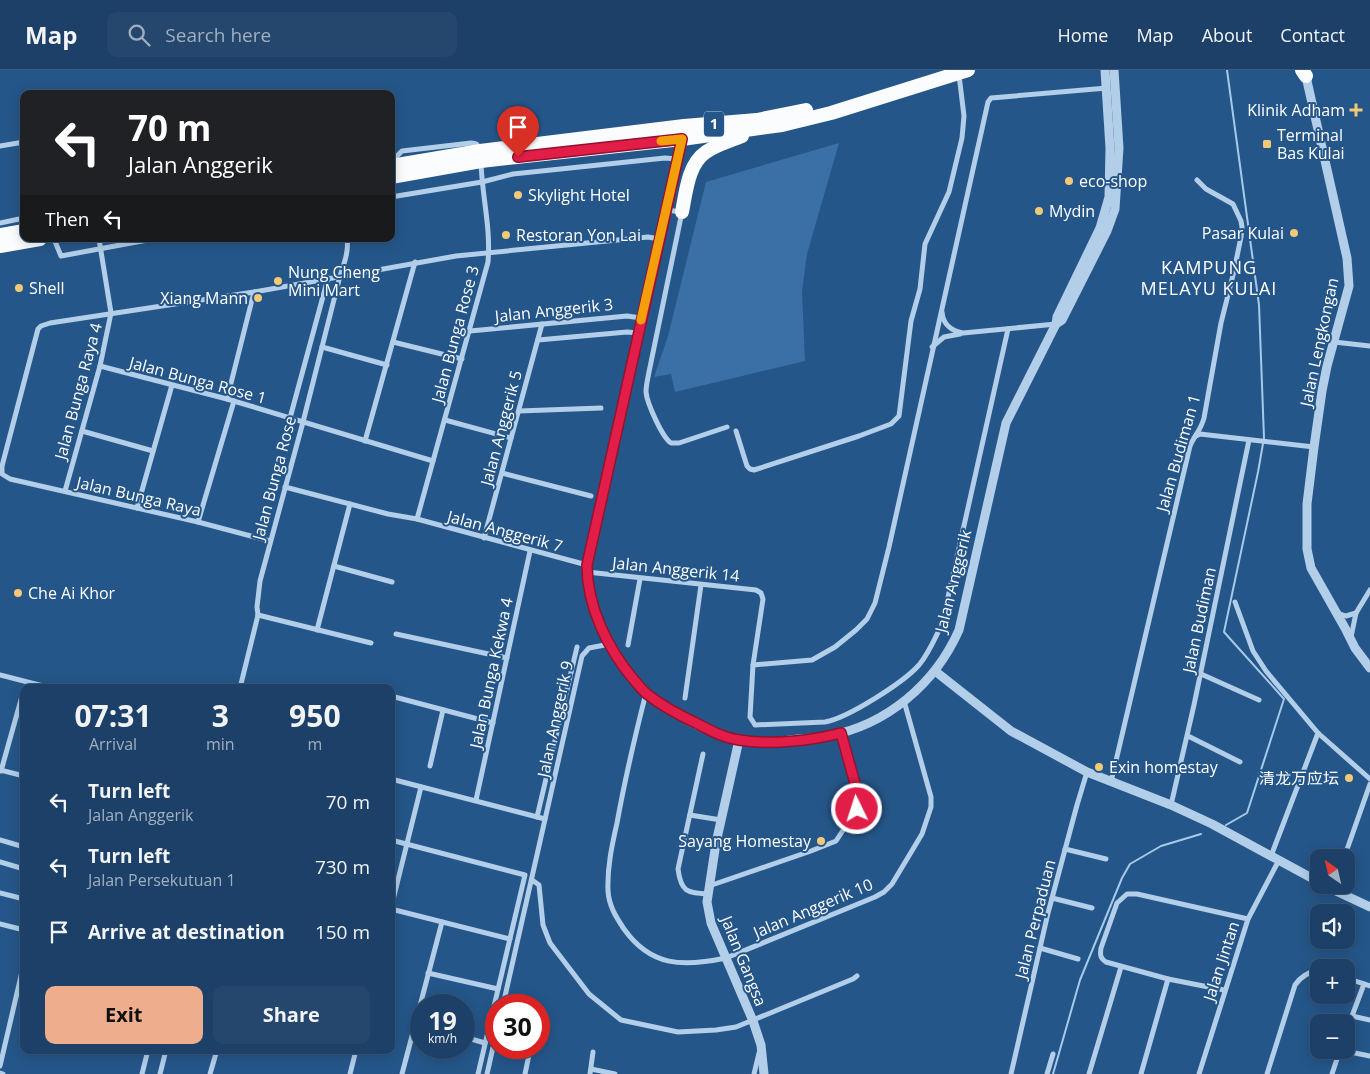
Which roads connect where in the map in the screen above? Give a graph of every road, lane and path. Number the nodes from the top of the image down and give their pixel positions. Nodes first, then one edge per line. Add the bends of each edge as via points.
1 (943, 70) edge
2 (1105, 70) edge
3 (1114, 70) edge
4 (963, 71) edge
5 (1305, 72) edge
6 (1107, 88) junction
7 (758, 128) junction
8 (682, 139) junction
9 (20, 143) edge
10 (0, 146) edge
11 (480, 156) junction
12 (677, 159) junction
13 (395, 166) edge
14 (1197, 180) dead end
15 (482, 182) junction
16 (395, 196) edge
17 (666, 210) junction
18 (682, 212) junction
19 (20, 219) edge
20 (0, 223) edge
21 (1104, 229) junction
22 (20, 232) edge
23 (0, 235) edge
24 (659, 239) junction
25 (23, 242) edge
26 (55, 242) edge
27 (99, 242) edge
28 (136, 242) edge
29 (347, 242) edge
30 (0, 246) edge
31 (100, 248) junction
32 (489, 251) junction
33 (415, 262) junction
34 (340, 276) junction
35 (328, 278) junction
36 (254, 292) junction
37 (942, 304) junction
38 (111, 313) junction
39 (641, 318) junction
40 (542, 324) junction
41 (1056, 324) junction
42 (1008, 329) junction
43 (470, 331) junction
44 (638, 333) junction
45 (963, 334) junction
46 (538, 340) junction
47 (393, 342) junction
48 (1334, 342) junction
49 (1370, 346) edge
50 (322, 347) junction
51 (932, 347) junction
52 (462, 359) junction
53 (387, 365) junction
54 (100, 366) junction
55 (172, 385) junction
56 (227, 399) junction
57 (234, 401) junction
58 (600, 408) dead end
59 (519, 411) junction
60 (290, 418) junction
61 (445, 420) junction
62 (303, 422) junction
63 (727, 427) dead end
64 (82, 431) junction
65 (736, 431) dead end
66 (1195, 436) junction
67 (512, 438) junction
68 (1249, 440) junction
69 (365, 441) junction
70 (1314, 446) junction
71 (153, 451) junction
72 (433, 461) junction
73 (502, 473) junction
74 (285, 487) junction
75 (65, 491) junction
76 (591, 496) dead end
77 (350, 504) junction
78 (137, 508) junction
79 (417, 520) junction
80 (198, 522) junction
81 (484, 538) junction
82 (270, 541) junction
83 (530, 551) junction
84 (334, 566) junction
85 (587, 569) junction
86 (640, 579) junction
87 (392, 582) dead end
88 (701, 585) junction
89 (1370, 590) edge
90 (1235, 602) dead end
91 (1336, 612) junction
92 (1356, 613) junction
93 (258, 615) junction
94 (317, 630) junction
95 (396, 634) dead end
96 (1351, 639) junction
97 (371, 643) dead end
98 (610, 644) junction
99 (628, 645) dead end
100 (577, 647) dead end
101 (507, 658) junction
102 (753, 665) junction
103 (1370, 668) edge
104 (935, 671) junction
105 (1201, 674) junction
106 (0, 675) edge
107 (26, 681) junction
108 (25, 684) edge
109 (37, 684) edge
110 (241, 684) edge
111 (646, 693) junction
112 (395, 697) edge
113 (685, 698) dead end
114 (1259, 700) dead end
115 (904, 701) junction
116 (20, 702) edge
117 (443, 710) junction
118 (493, 724) junction
119 (841, 733) junction
120 (1318, 733) junction
121 (1188, 736) junction
122 (739, 740) junction
123 (704, 754) dead end
124 (1240, 762) dead end
125 (430, 766) dead end
126 (1, 770) edge
127 (1087, 772) junction
128 (20, 775) edge
129 (1370, 779) edge
130 (395, 780) edge
131 (1111, 782) junction
132 (1370, 784) edge
133 (421, 787) junction
134 (476, 800) junction
135 (1171, 805) junction
136 (690, 815) junction
137 (537, 817) junction
138 (545, 819) junction
139 (721, 820) junction
140 (0, 840) edge
141 (395, 841) edge
142 (407, 844) junction
143 (20, 846) edge
144 (1066, 849) junction
145 (1347, 849) edge
146 (1275, 858) junction
147 (1106, 859) dead end
148 (0, 862) edge
149 (20, 868) edge
150 (1310, 877) edge
151 (532, 880) junction
152 (708, 890) junction
153 (0, 893) edge
154 (395, 893) edge
155 (1345, 894) edge
156 (20, 898) edge
157 (1052, 898) junction
158 (1370, 907) edge
159 (1092, 908) dead end
160 (395, 910) edge
161 (1248, 919) junction
162 (442, 922) junction
163 (0, 924) edge
164 (20, 929) edge
165 (510, 939) junction
166 (1040, 948) junction
167 (726, 958) junction
168 (1078, 958) dead end
169 (1121, 967) junction
170 (428, 973) junction
171 (1310, 973) edge
172 (857, 976) dead end
173 (1168, 979) junction
174 (20, 980) edge
175 (1355, 981) edge
176 (1367, 985) edge
177 (498, 989) junction
178 (1224, 990) junction
179 (423, 994) edge
180 (497, 994) edge
181 (506, 994) edge
182 (1353, 1014) edge
183 (1355, 1017) edge
184 (1370, 1020) edge
185 (753, 1021) junction
186 (475, 1040) edge
187 (410, 1043) edge
188 (485, 1043) joint
189 (762, 1048) junction
190 (593, 1052) dead end
191 (1355, 1053) edge
192 (147, 1054) edge
193 (165, 1054) edge
194 (216, 1054) edge
195 (355, 1054) edge
196 (1053, 1054) dead end
197 (1370, 1056) edge
198 (490, 1059) edge
199 (528, 1059) edge
200 (1337, 1059) edge
201 (0, 1066) edge
202 (590, 1072) edge
203 (142, 1074) edge
204 (160, 1074) edge
205 (210, 1074) edge
206 (350, 1074) edge
207 (402, 1074) edge
208 (478, 1074) edge
209 (487, 1074) edge
210 (525, 1074) edge
211 (616, 1074) edge
212 (754, 1074) edge
213 (764, 1074) edge
214 (1011, 1074) edge
215 (1047, 1074) edge
216 (1089, 1074) edge
217 (1141, 1074) edge
218 (1199, 1074) edge
219 (1267, 1074) edge
220 (1332, 1074) edge

1 - 11 highway, 1 via 829,105 757,120 684,126
2 - 6 street, Jalan Anggerik
3 - 21 street, Jalan Anggerik via 1119,148 1117,190 1115,209
4 - 7 highway, 1 via 831,113
4 - 65 street via 962,138 950,192 925,244 899,416 891,424 859,436 754,470 747,466
5 - 48 street, Jalan Lengkongan via 1349,271 1350,286
6 - 21 street, Jalan Anggerik via 1109,197
6 - 37 street via 990,98
7 - 8 highway, 1
7 - 18 highway via 701,156 691,171
8 - 11 highway, 1
8 - 12 street, Jalan Anggerik
9 - 10 street
11 - 13 highway, 1
11 - 13 street via 478,145 471,143 402,152
11 - 15 street, Jalan Bunga Rose 3
12 - 15 street via 512,174
12 - 17 street, Jalan Anggerik
14 - 66 street, Jalan Budiman 1 via 1233,204 1242,227 1204,418
15 - 16 street
15 - 32 street, Jalan Bunga Rose 3
17 - 18 street
17 - 24 street, Jalan Anggerik
18 - 63 street via 648,372 648,400 671,443
19 - 20 street
21 - 41 street, Jalan Anggerik via 1056,317
22 - 23 highway
24 - 32 street via 648,237
24 - 39 street, Jalan Anggerik
25 - 30 highway
26 - 31 street via 61,256
27 - 31 street, Jalan Bunga Raya 4
28 - 31 street
29 - 34 street, Jalan Bunga Rose
31 - 38 street, Jalan Bunga Raya 4
32 - 33 street
32 - 43 street, Jalan Bunga Rose 3
33 - 34 street
33 - 47 street
34 - 35 street
34 - 50 street, Jalan Bunga Rose
35 - 36 street
35 - 60 street
36 - 38 street
36 - 56 street
37 - 45 street via 946,324
37 - 51 street
38 - 54 street, Jalan Bunga Raya 4
38 - 75 street, Jalan Bunga Raya via 41,326 2,466 2,474 10,479
39 - 40 street, Jalan Anggerik 3 via 627,316
39 - 44 street, Jalan Anggerik
40 - 43 street, Jalan Anggerik 3
40 - 46 street, Jalan Anggerik 5
41 - 42 street
41 - 104 street, Jalan Anggerik via 1006,423 962,619 951,648
42 - 45 street
42 - 102 street via 942,624 924,658 891,688 832,721 766,726 755,725 750,717
43 - 52 street, Jalan Bunga Rose 3
44 - 46 street
44 - 85 street, Jalan Anggerik
45 - 51 street via 944,337
46 - 59 street, Jalan Anggerik 5
47 - 52 street
47 - 53 street
48 - 49 street
48 - 70 street, Jalan Lengkongan via 1322,391
50 - 53 street
50 - 62 street, Jalan Bunga Rose
51 - 102 street via 889,547 872,610 856,630 818,658
52 - 61 street, Jalan Bunga Rose 3
53 - 69 street
54 - 55 street, Jalan Bunga Rose 1
54 - 64 street, Jalan Bunga Raya 4
55 - 56 street, Jalan Bunga Rose 1
55 - 71 street
56 - 57 street, Jalan Bunga Rose 1
57 - 60 street, Jalan Bunga Rose 1
57 - 80 street
58 - 59 street
59 - 67 street, Jalan Anggerik 5
60 - 62 street, Jalan Bunga Rose 1
61 - 67 street
61 - 72 street, Jalan Bunga Rose 3
62 - 69 street, Jalan Bunga Rose 1
62 - 74 street, Jalan Bunga Rose
64 - 71 street
64 - 75 street, Jalan Bunga Raya 4
66 - 68 street
66 - 131 street, Jalan Budiman 1
67 - 73 street, Jalan Anggerik 5
68 - 70 street
68 - 105 street, Jalan Budiman
69 - 72 street, Jalan Bunga Rose 1
70 - 91 street, Jalan Lengkongan via 1307,504 1308,549 1312,568
71 - 78 street
72 - 79 street, Jalan Bunga Rose 3
73 - 76 street
73 - 81 street, Jalan Anggerik 5
74 - 77 street, Jalan Anggerik 7
74 - 82 street, Jalan Bunga Rose
75 - 78 street, Jalan Bunga Raya
77 - 79 street, Jalan Anggerik 7
77 - 84 street
78 - 80 street, Jalan Bunga Raya
79 - 81 street, Jalan Anggerik 7
80 - 82 street, Jalan Bunga Raya
81 - 83 street, Jalan Anggerik 7
82 - 93 street, Jalan Bunga Rose via 260,580
83 - 85 street, Jalan Anggerik 7
83 - 101 street, Jalan Bunga Kekwa 4
84 - 87 street
84 - 94 street
85 - 86 street, Jalan Anggerik 14
85 - 98 street, Jalan Anggerik via 594,607
86 - 88 street, Jalan Anggerik 14
86 - 99 street
88 - 102 street, Jalan Anggerik 14 via 760,593 763,598
88 - 113 street
89 - 92 street
90 - 120 street via 1253,651
91 - 92 street via 1346,616
91 - 96 street, Jalan Lengkongan
92 - 96 street
93 - 94 street
93 - 110 street, Jalan Bunga Rose
94 - 97 street
95 - 101 street
96 - 103 street, Jalan Lengkongan
98 - 111 street, Jalan Anggerik
98 - 138 street, Jalan Anggerik 9 via 589,648 582,656
100 - 137 street
101 - 118 street, Jalan Bunga Kekwa 4
104 - 115 street, Jalan Anggerik
104 - 127 street via 1011,731
105 - 114 street
105 - 121 street, Jalan Budiman
106 - 107 street
107 - 108 street
107 - 109 street
111 - 122 street, Jalan Anggerik via 709,730
111 - 167 street, Jalan Anggerik 10 via 608,868 610,903 633,941 650,954 676,963
112 - 117 street
115 - 119 street, Jalan Anggerik via 872,721
115 - 167 street, Jalan Anggerik 10 via 932,797 925,828 892,884 875,897
116 - 126 street
117 - 118 street
117 - 125 street
118 - 134 street, Jalan Bunga Kekwa 4
119 - 122 street, Jalan Anggerik via 787,741
119 - 152 street via 859,802 840,837 832,843
120 - 129 street
120 - 146 street, Jalan Jintan
121 - 124 street
121 - 135 street, Jalan Budiman
122 - 139 street, Jalan Gangsa
123 - 136 street
126 - 128 street
127 - 131 street
127 - 144 street, Jalan Perpaduan
130 - 133 street
131 - 135 street
132 - 145 street
133 - 134 street
133 - 142 street
134 - 137 street
135 - 146 street
136 - 139 street
136 - 152 street via 678,870 679,881 689,892
137 - 138 street
138 - 151 street, Jalan Anggerik 9
139 - 152 street, Jalan Gangsa
140 - 143 street
141 - 142 street
142 - 154 street
142 - 165 street via 525,875
144 - 147 street
144 - 157 street, Jalan Perpaduan
146 - 150 street
146 - 161 street, Jalan Jintan
148 - 149 street
151 - 181 street, Jalan Anggerik 9
151 - 185 street via 539,885 543,925 550,943 589,994 621,1020 678,1032 716,1030
152 - 167 street, Jalan Gangsa via 711,923
153 - 156 street
155 - 158 street
157 - 159 street
157 - 166 street, Jalan Perpaduan
160 - 162 street
161 - 169 street via 1127,894 1117,903 1100,948 1102,960
161 - 178 street, Jalan Jintan
162 - 165 street
162 - 170 street
163 - 164 street
165 - 177 street
166 - 168 street
166 - 214 street, Jalan Perpaduan
167 - 185 street, Jalan Gangsa
169 - 173 street
169 - 216 street
170 - 177 street
170 - 179 street
171 - 219 street via 1299,978 1295,985
172 - 185 street
173 - 178 street
173 - 217 street
174 - 201 street
175 - 176 street
176 - 182 street
177 - 180 street
178 - 218 street, Jalan Jintan
183 - 184 street
185 - 189 street, Jalan Gangsa
186 - 188 street
187 - 207 street
188 - 208 street
189 - 212 street
189 - 213 street, Jalan Gangsa
190 - 202 street
191 - 197 street
192 - 203 street
193 - 204 street
194 - 205 street
195 - 206 street
196 - 215 street
198 - 209 street
199 - 210 street
200 - 220 street
202 - 211 street

